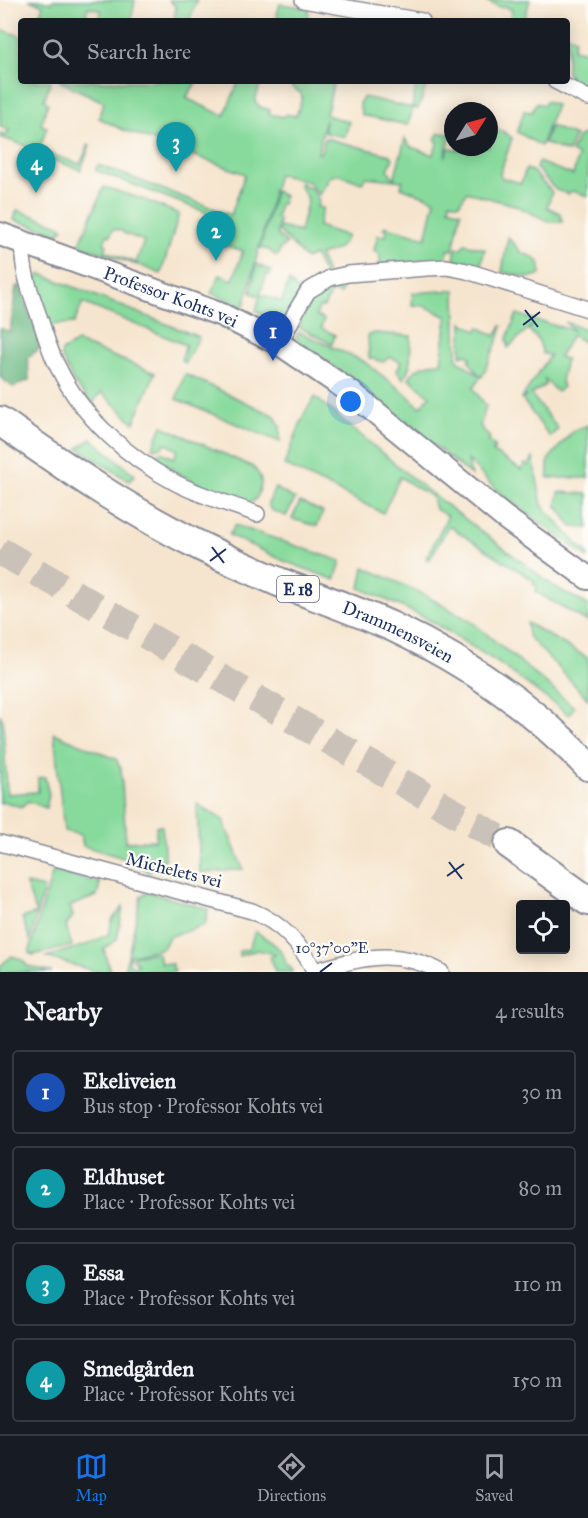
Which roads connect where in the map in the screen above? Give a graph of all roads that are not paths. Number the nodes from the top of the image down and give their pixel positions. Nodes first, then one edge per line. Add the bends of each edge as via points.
1 (303, 0) edge
2 (405, 18) edge
3 (561, 84) edge
4 (588, 98) edge
5 (0, 234) edge
6 (23, 243) junction
7 (588, 309) edge
8 (280, 344) junction
9 (0, 421) edge
10 (257, 514) dead end
11 (588, 578) edge
12 (588, 766) edge
13 (0, 843) edge
14 (509, 844) tunnel mouth
15 (588, 901) edge
16 (315, 971) edge
17 (441, 972) edge

1 - 2 street
3 - 4 street
5 - 6 main road, Professor Kohts vei
6 - 8 main road, Professor Kohts vei via 222,315
6 - 10 street via 23,271 47,340 59,370 82,406 141,462 176,483
7 - 8 street via 447,267 348,274 330,278 308,291
8 - 11 main road, Professor Kohts vei via 352,393 504,517
9 - 12 highway, Drammensveien / E 18 via 94,485 202,547 393,628 452,658 535,716
13 - 16 street, Michelets vei via 252,911 285,931
14 - 15 highway
16 - 17 street via 380,956 411,960

